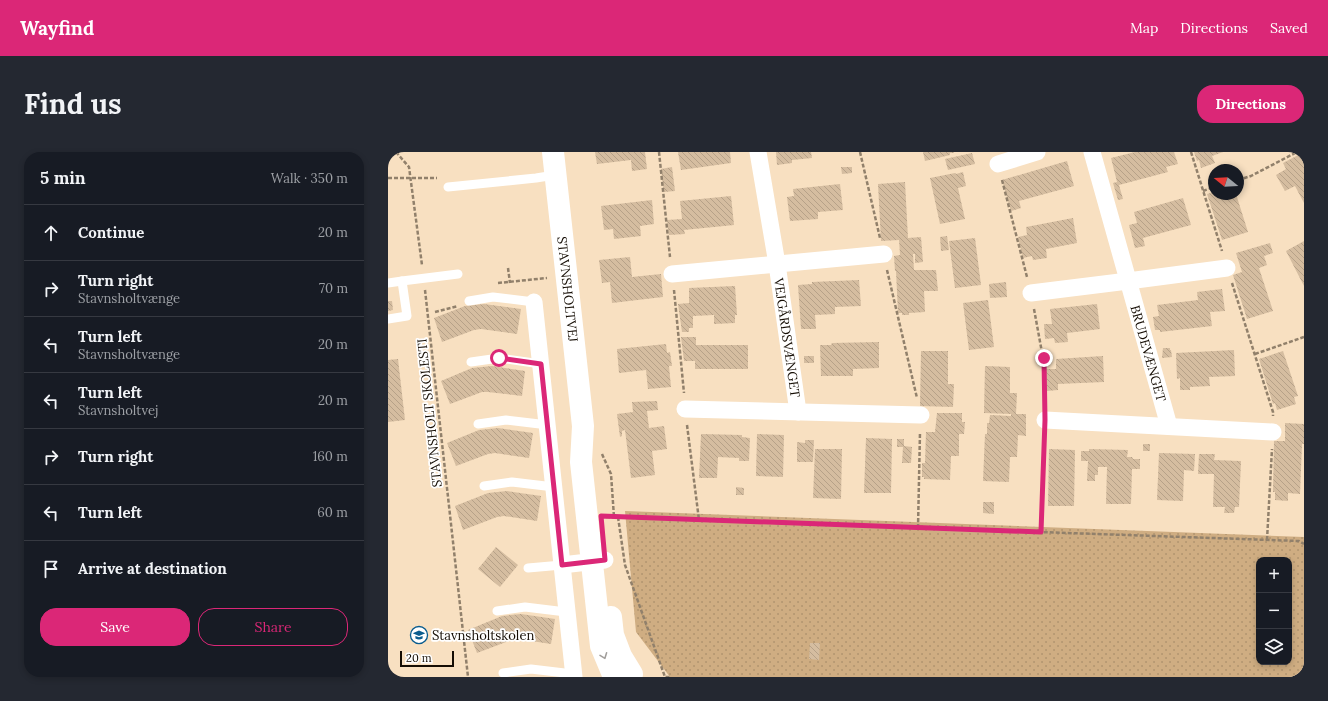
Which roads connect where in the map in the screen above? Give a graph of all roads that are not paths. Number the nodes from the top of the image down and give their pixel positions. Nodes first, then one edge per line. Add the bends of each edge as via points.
1 (553, 152) edge
2 (758, 152) edge
3 (1037, 152) edge
4 (1092, 152) edge
5 (998, 164) road end
6 (556, 175) junction
7 (448, 188) road end
8 (884, 254) road end
9 (777, 264) junction
10 (1227, 268) road end
11 (458, 274) dead end
12 (672, 274) road end
13 (402, 281) junction
14 (1128, 281) junction
15 (388, 283) edge
16 (1031, 293) road end
17 (469, 301) road end
18 (534, 302) joint
19 (388, 319) edge
20 (471, 362) dead end
21 (541, 364) junction
22 (685, 409) road end
23 (798, 412) junction
24 (921, 415) road end
25 (1045, 420) road end
26 (478, 424) dead end
27 (548, 425) junction
28 (582, 426) junction
29 (1169, 426) junction
30 (1272, 432) road end
31 (484, 486) dead end
32 (554, 487) junction
33 (598, 561) junction
34 (562, 565) junction
35 (528, 568) dead end
36 (497, 611) dead end
37 (566, 612) junction
38 (504, 673) dead end
39 (574, 676) edge
40 (628, 676) edge

1 - 6 street, STAVNSHOLTVEJ
2 - 9 street, VEJGÅRDSVÆNGET
3 - 5 street
4 - 14 street, BRUDEVÆNGET
6 - 7 lane
6 - 28 street, STAVNSHOLTVEJ
8 - 9 street, VEJGÅRDSVÆNGET
9 - 12 street, VEJGÅRDSVÆNGET
9 - 23 street, VEJGÅRDSVÆNGET
10 - 14 street
11 - 13 lane
13 - 15 lane
13 - 19 lane via 407,316
14 - 16 street
14 - 29 street, BRUDEVÆNGET
17 - 18 lane via 493,297
18 - 21 street
20 - 21 lane via 499,358
21 - 27 street
22 - 23 street, VEJGÅRDSVÆNGET
23 - 24 street, VEJGÅRDSVÆNGET
25 - 29 street
26 - 27 lane via 506,420
27 - 32 street
28 - 33 street, STAVNSHOLTVEJ via 581,462
28 - 33 street, STAVNSHOLTVEJ via 609,517
29 - 30 street
31 - 32 lane via 512,482
32 - 34 street
33 - 34 street
33 - 40 street, STAVNSHOLTVEJ via 613,635
34 - 35 lane
34 - 37 street
36 - 37 lane via 525,607
37 - 39 street
38 - 39 lane via 531,669

